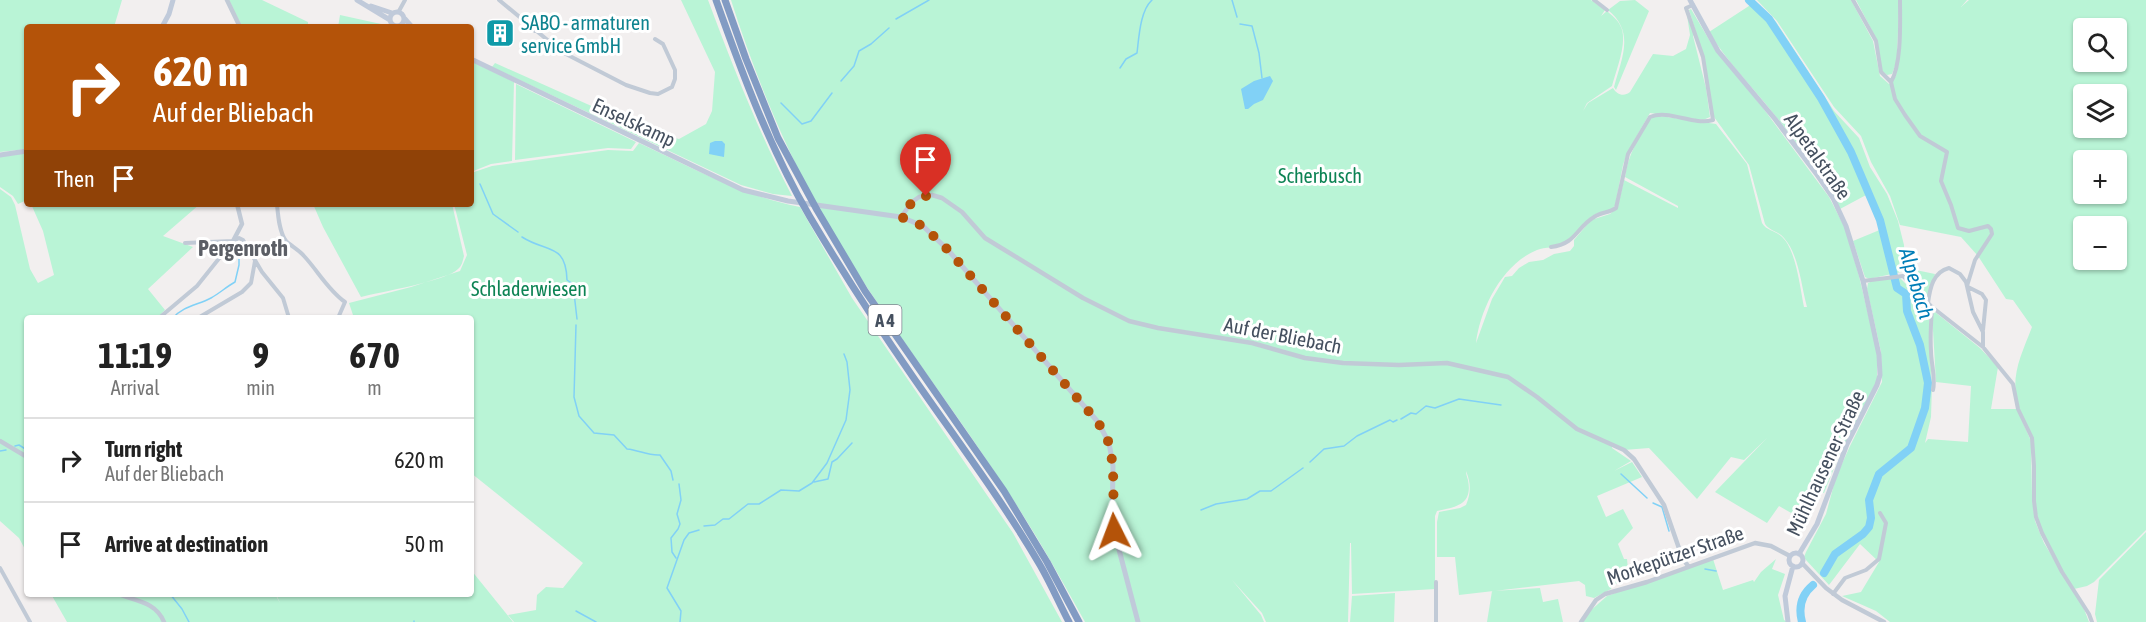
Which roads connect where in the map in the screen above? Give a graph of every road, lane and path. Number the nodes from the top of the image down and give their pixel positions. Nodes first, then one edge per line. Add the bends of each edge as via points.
1 (173, 0) edge
2 (227, 0) edge
3 (357, 0) edge
4 (405, 0) edge
5 (499, 0) edge
6 (716, 0) edge
7 (725, 0) edge
8 (1594, 0) edge
9 (1853, 0) edge
10 (1900, 0) edge
11 (1691, 3) edge
12 (1607, 10) dead end
13 (399, 11) junction
14 (391, 17) junction
15 (548, 18) dead end
16 (405, 19) junction
17 (164, 24) edge
18 (239, 24) edge
19 (392, 24) edge
20 (403, 24) edge
21 (409, 24) edge
22 (535, 31) junction
23 (656, 39) dead end
24 (474, 60) edge
25 (1891, 82) junction
26 (24, 151) edge
27 (0, 155) edge
28 (238, 207) edge
29 (277, 207) edge
30 (901, 217) junction
31 (233, 241) junction
32 (185, 243) dead end
33 (1551, 247) dead end
34 (255, 261) junction
35 (1863, 281) junction
36 (1967, 286) junction
37 (1928, 303) junction
38 (1932, 307) junction
39 (162, 315) edge
40 (203, 315) edge
41 (288, 315) edge
42 (339, 315) edge
43 (1983, 331) junction
44 (1983, 346) junction
45 (1878, 385) joint
46 (1934, 390) dead end
47 (0, 441) edge
48 (24, 455) edge
49 (1880, 513) dead end
50 (1799, 554) junction
51 (1790, 556) junction
52 (1802, 563) junction
53 (1688, 566) junction
54 (1793, 566) junction
55 (0, 568) edge
56 (1436, 582) dead end
57 (1833, 594) junction
58 (127, 597) edge
59 (30, 622) edge
60 (164, 622) edge
61 (1069, 622) edge
62 (1079, 622) edge
63 (1138, 622) edge
64 (1436, 622) edge
65 (1581, 622) edge
66 (1788, 622) edge
67 (1884, 622) edge
68 (2092, 622) edge

1 - 17 main road
2 - 18 street
3 - 14 main road
4 - 13 street
5 - 22 street
6 - 61 highway, A 4 via 772,141 808,215 894,350 997,496
7 - 62 highway, A 4 via 778,138 817,210 865,291 1004,491
8 - 12 street
9 - 25 street via 1876,41 1881,72
10 - 25 street via 1898,61
11 - 33 street via 1686,8 1703,57 1713,120 1650,117 1628,154 1616,208 1593,217 1570,242
11 - 35 main road, Alpetalstraße via 1718,51 1833,198
13 - 14 main road
13 - 16 main road
14 - 19 main road
15 - 22 street
16 - 20 main road
16 - 21 main road
22 - 23 street via 585,65 626,85 658,94 672,87 675,70 663,44
24 - 30 main road, Enselskamp via 742,190 788,201
25 - 36 street via 1895,99 1916,131 1947,152 1941,181 1958,228 1991,229
26 - 27 main road
28 - 31 street via 242,224
29 - 42 street via 286,241 302,253 345,302
30 - 53 street, Auf der Bliebach via 919,197 942,198 962,212 985,238 1083,298 1129,321 1305,358 1399,365 1448,363 1508,377 1577,429 1624,450 1634,459 1664,505
30 - 63 main road, Enselskamp via 923,226 948,250 1098,422 1109,443 1113,466 1112,523
31 - 32 street
31 - 34 street via 243,240
31 - 39 street via 196,286
34 - 40 street via 251,283
34 - 41 street via 283,298
35 - 37 street via 1903,276
35 - 45 main road, Alpetalstraße via 1879,355
36 - 37 street via 1960,274 1947,268 1933,281
36 - 43 street via 1973,312
36 - 43 street via 1986,300
37 - 38 street
38 - 44 street
38 - 46 street
43 - 44 street
44 - 68 street via 2013,384 2018,409 2032,438 2036,517
45 - 50 main road, Mühlhausener Straße via 1847,444 1817,524
47 - 48 street
49 - 57 street via 1886,524 1879,560 1845,578
50 - 51 main road
50 - 52 main road
51 - 53 street, Morkepützer Straße via 1755,543
51 - 54 main road
52 - 54 main road
52 - 57 street
53 - 65 street, Morkepützer Straße via 1605,594
54 - 66 main road, Mühlhausener Straße via 1785,596
55 - 59 street
56 - 64 street
57 - 67 street
58 - 60 street via 155,609

